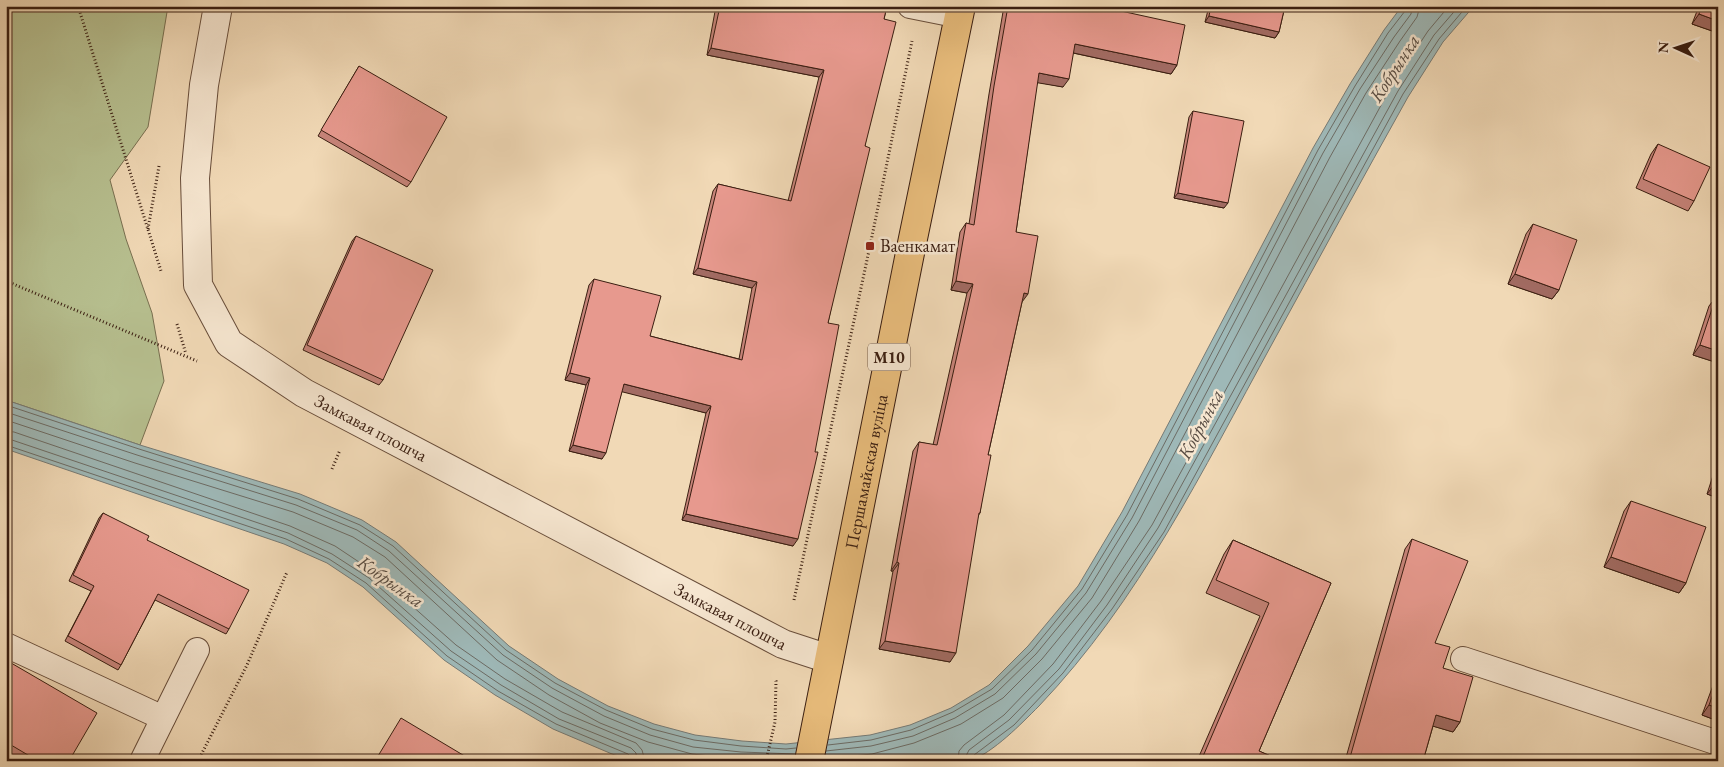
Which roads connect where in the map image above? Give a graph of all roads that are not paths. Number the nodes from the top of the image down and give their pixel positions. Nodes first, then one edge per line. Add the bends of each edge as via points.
1 (218, 6) edge
2 (910, 6) edge
3 (961, 11) edge
4 (6, 645) edge
5 (198, 650) dead end
6 (828, 659) junction
7 (1463, 659) dead end
8 (163, 718) junction
9 (1718, 742) edge
10 (142, 761) edge
11 (809, 761) edge

1 - 6 street, Замкавая плошча via 204,85 195,178 198,285 229,343 304,393 783,644
2 - 3 lane
3 - 6 main road, Першамайская вуліца / М10
4 - 8 lane
5 - 8 lane
6 - 11 main road, Першамайская вуліца / М10
7 - 9 lane
8 - 10 lane

